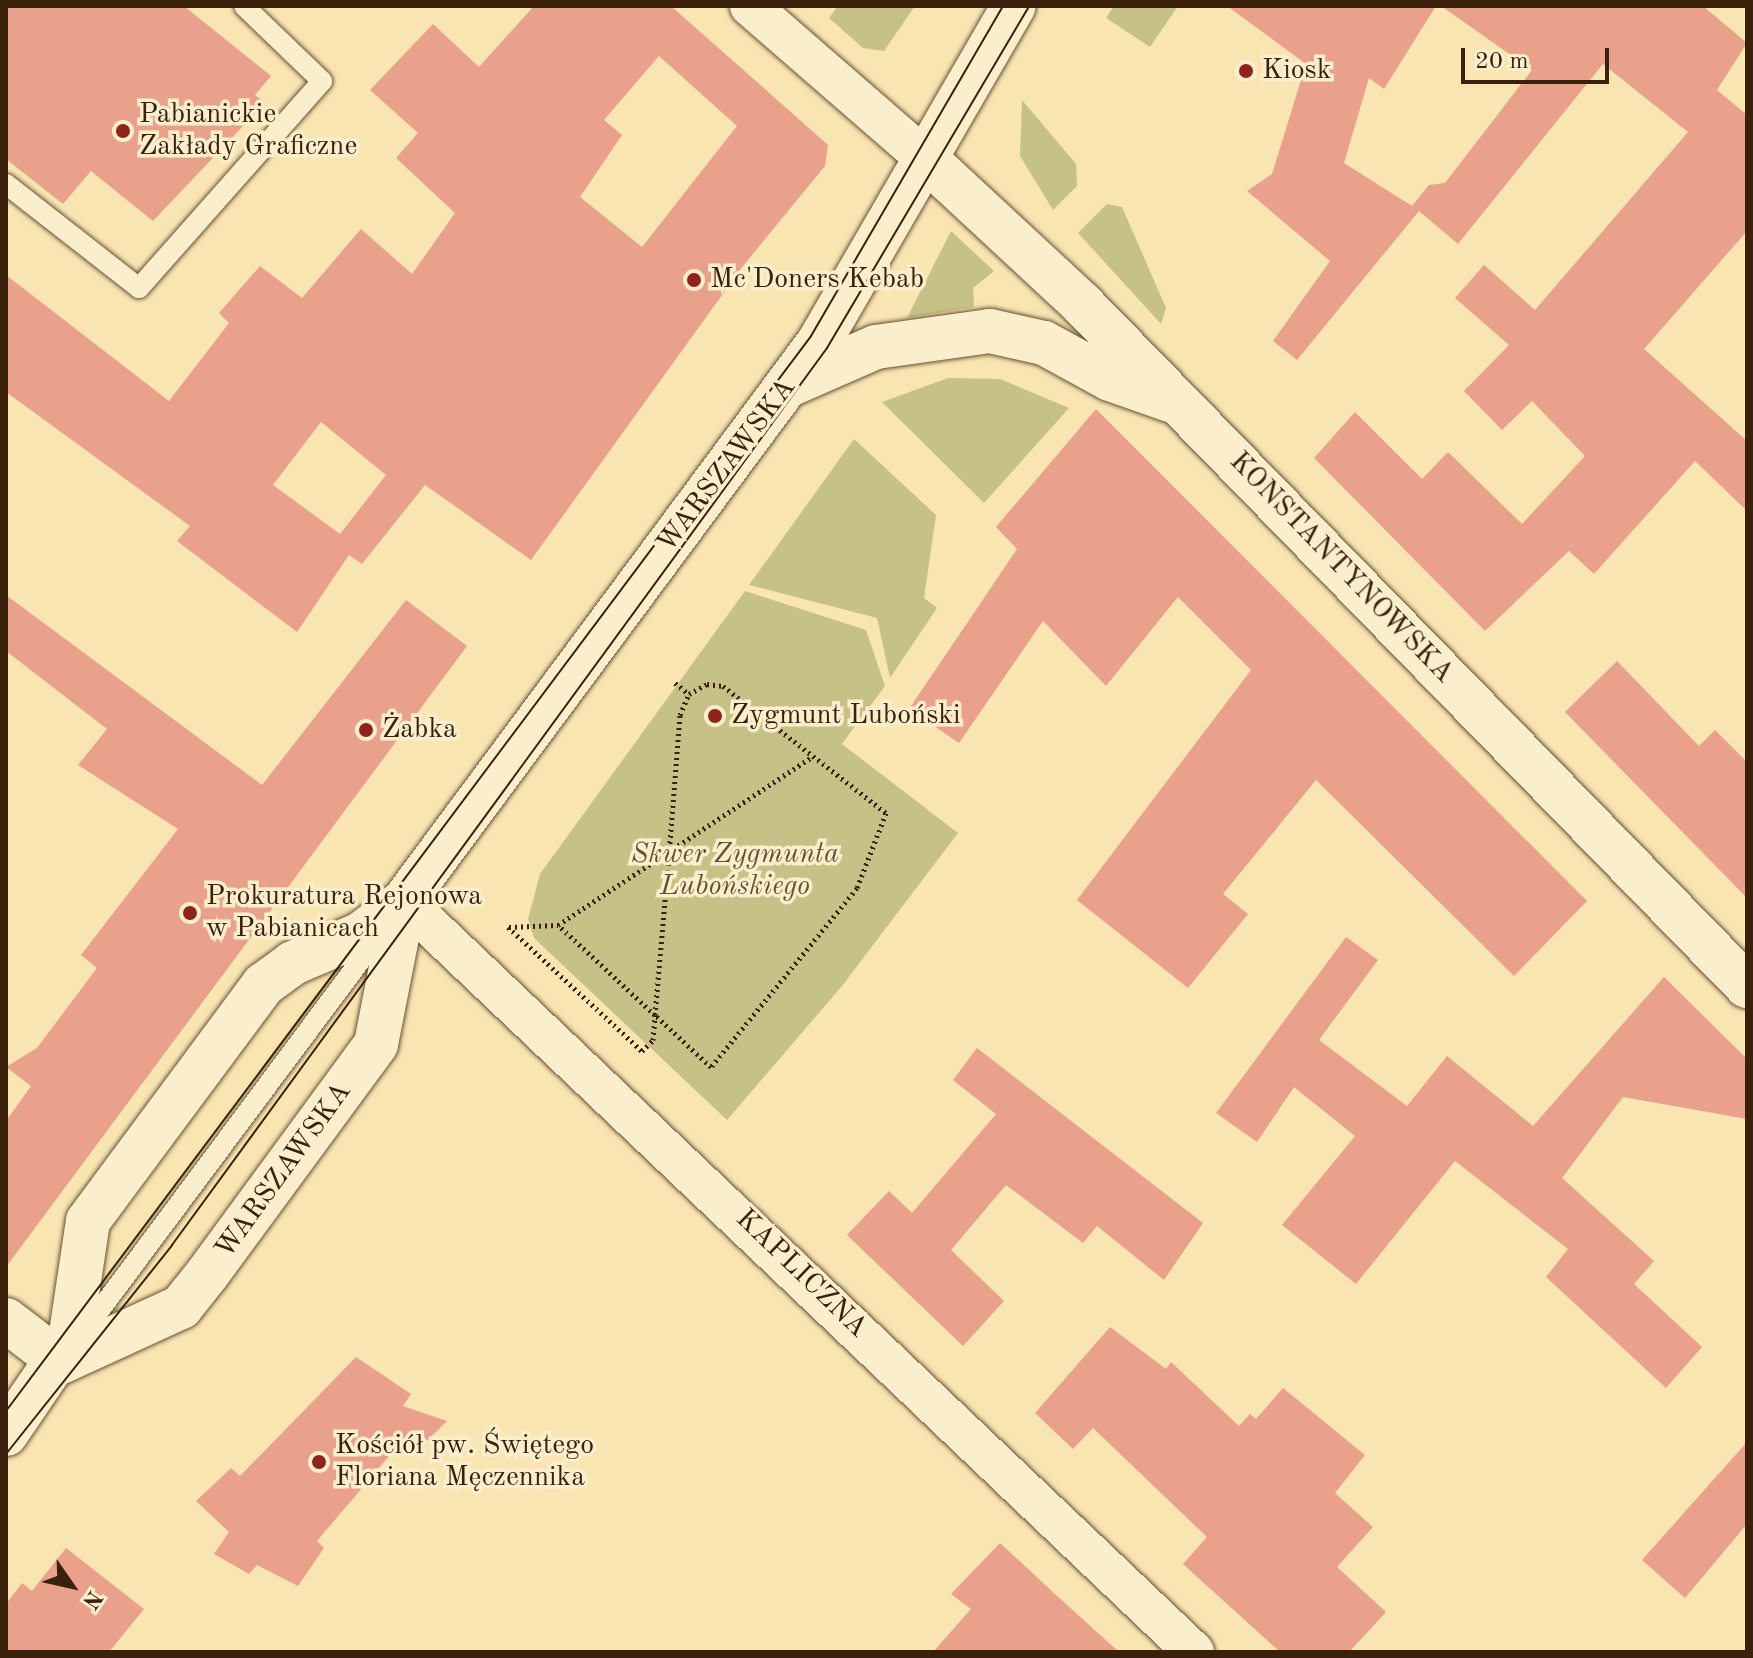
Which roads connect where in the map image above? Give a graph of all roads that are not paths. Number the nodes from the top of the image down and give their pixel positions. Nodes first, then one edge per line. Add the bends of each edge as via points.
1 (244, 6) edge
2 (750, 6) edge
3 (1007, 9) edge
4 (926, 159) junction
5 (6, 184) edge
6 (788, 384) junction
7 (1180, 403) junction
8 (404, 901) junction
9 (1747, 986) edge
10 (6, 1320) edge
11 (61, 1362) junction
12 (6, 1434) edge
13 (1194, 1652) edge

1 - 5 lane via 322,81 139,288
2 - 4 street
3 - 4 street, WARSZAWSKA
4 - 6 street, WARSZAWSKA via 857,284
4 - 7 street, KONSTANTYNOWSKA
6 - 7 street via 876,347 990,331 1044,343 1110,379
6 - 8 street, WARSZAWSKA
7 - 9 street, KONSTANTYNOWSKA
8 - 11 lane
8 - 11 street, WARSZAWSKA via 361,934 277,972 254,997 88,1221
8 - 11 street, WARSZAWSKA via 376,1044 208,1273 181,1307
8 - 13 street, KAPLICZNA
10 - 11 street
11 - 12 street, WARSZAWSKA

